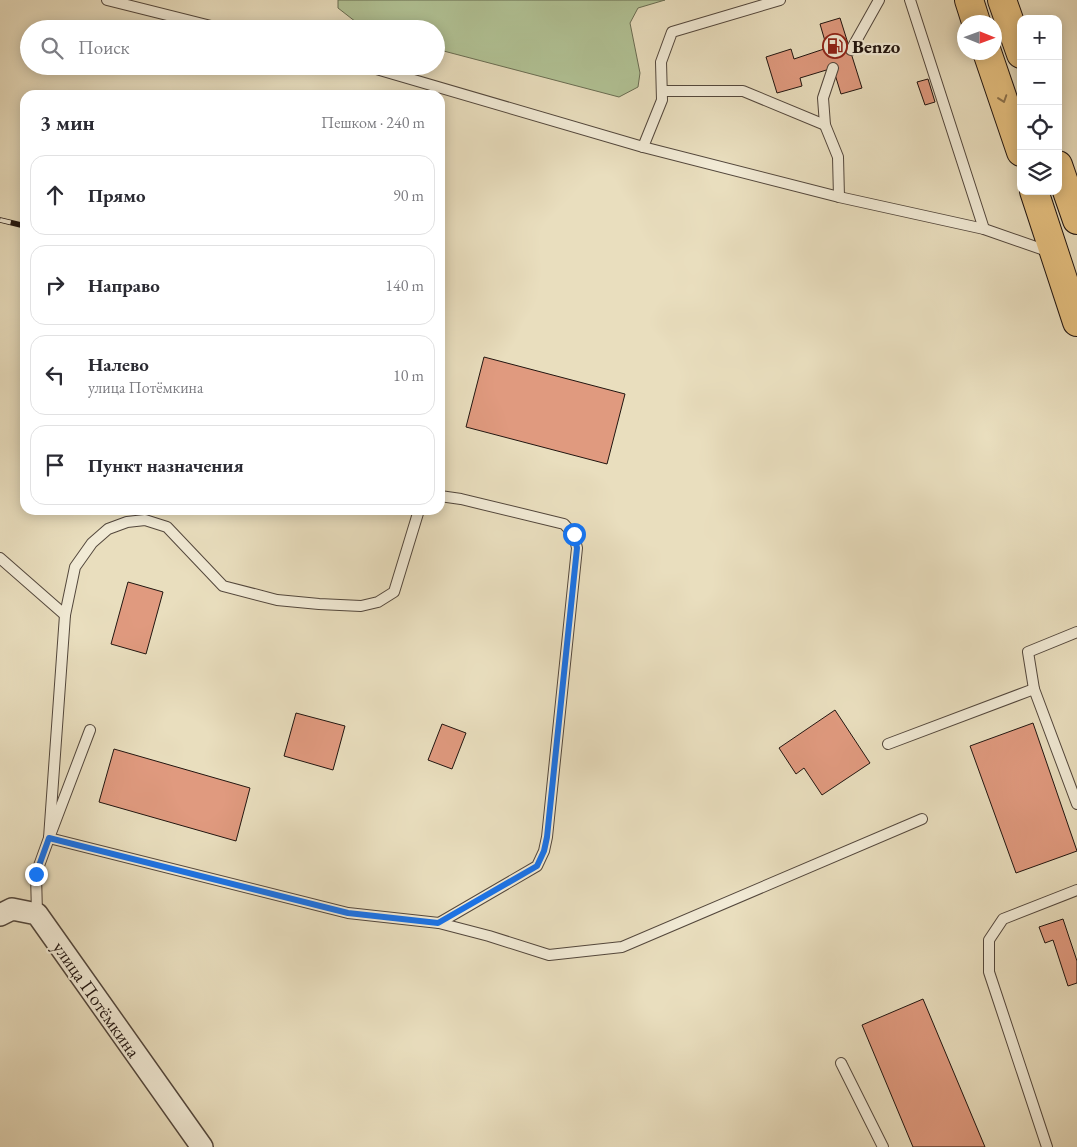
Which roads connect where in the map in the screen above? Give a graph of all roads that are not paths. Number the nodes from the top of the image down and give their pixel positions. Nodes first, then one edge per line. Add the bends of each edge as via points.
1 (107, 0) edge
2 (780, 0) edge
3 (879, 0) edge
4 (910, 0) edge
5 (969, 0) edge
6 (1002, 0) edge
7 (974, 15) edge
8 (187, 20) edge
9 (1017, 43) edge
10 (850, 50) dead end
11 (990, 60) edge
12 (833, 68) dead end
13 (397, 75) edge
14 (662, 91) junction
15 (826, 125) junction
16 (643, 147) junction
17 (1020, 150) edge
18 (1062, 177) edge
19 (1035, 195) edge
20 (839, 197) junction
21 (1077, 220) edge
22 (984, 230) junction
23 (1056, 254) junction
24 (1077, 322) edge
25 (445, 497) edge
26 (417, 515) edge
27 (0, 558) edge
28 (65, 615) junction
29 (1077, 632) edge
30 (1034, 689) junction
31 (90, 730) dead end
32 (888, 744) dead end
33 (1077, 804) edge
34 (922, 819) dead end
35 (49, 838) junction
36 (1077, 890) edge
37 (37, 914) junction
38 (0, 915) edge
39 (438, 923) junction
40 (842, 1063) dead end
41 (202, 1147) edge
42 (883, 1147) edge
43 (1047, 1147) edge

1 - 8 lane
2 - 14 lane via 672,32 661,62
3 - 10 lane
4 - 22 lane
5 - 7 highway
6 - 9 highway
11 -> 17 highway
12 - 15 lane via 823,98
13 - 16 lane
14 - 15 lane via 743,91
14 - 16 lane via 662,100
15 - 20 lane via 838,157
16 - 20 lane
18 - 21 highway
19 - 23 highway
20 - 22 lane
22 - 23 lane
23 - 24 highway
25 - 39 lane via 564,524 574,534 577,548 544,851 537,866
26 - 28 lane via 394,592 378,602 360,606 311,604 277,600 223,586 167,527 145,520 108,529 92,543 75,567
27 - 28 lane
28 - 35 lane
29 - 30 lane via 1028,652
30 - 32 lane
30 - 33 lane
31 - 35 lane
34 - 39 lane via 622,947 548,955
35 - 37 lane via 36,874
35 - 39 lane via 348,913
36 - 43 lane via 1003,919 988,940 989,972
37 - 38 street via 12,909
37 - 41 street, улица Потёмкина
40 - 42 lane

